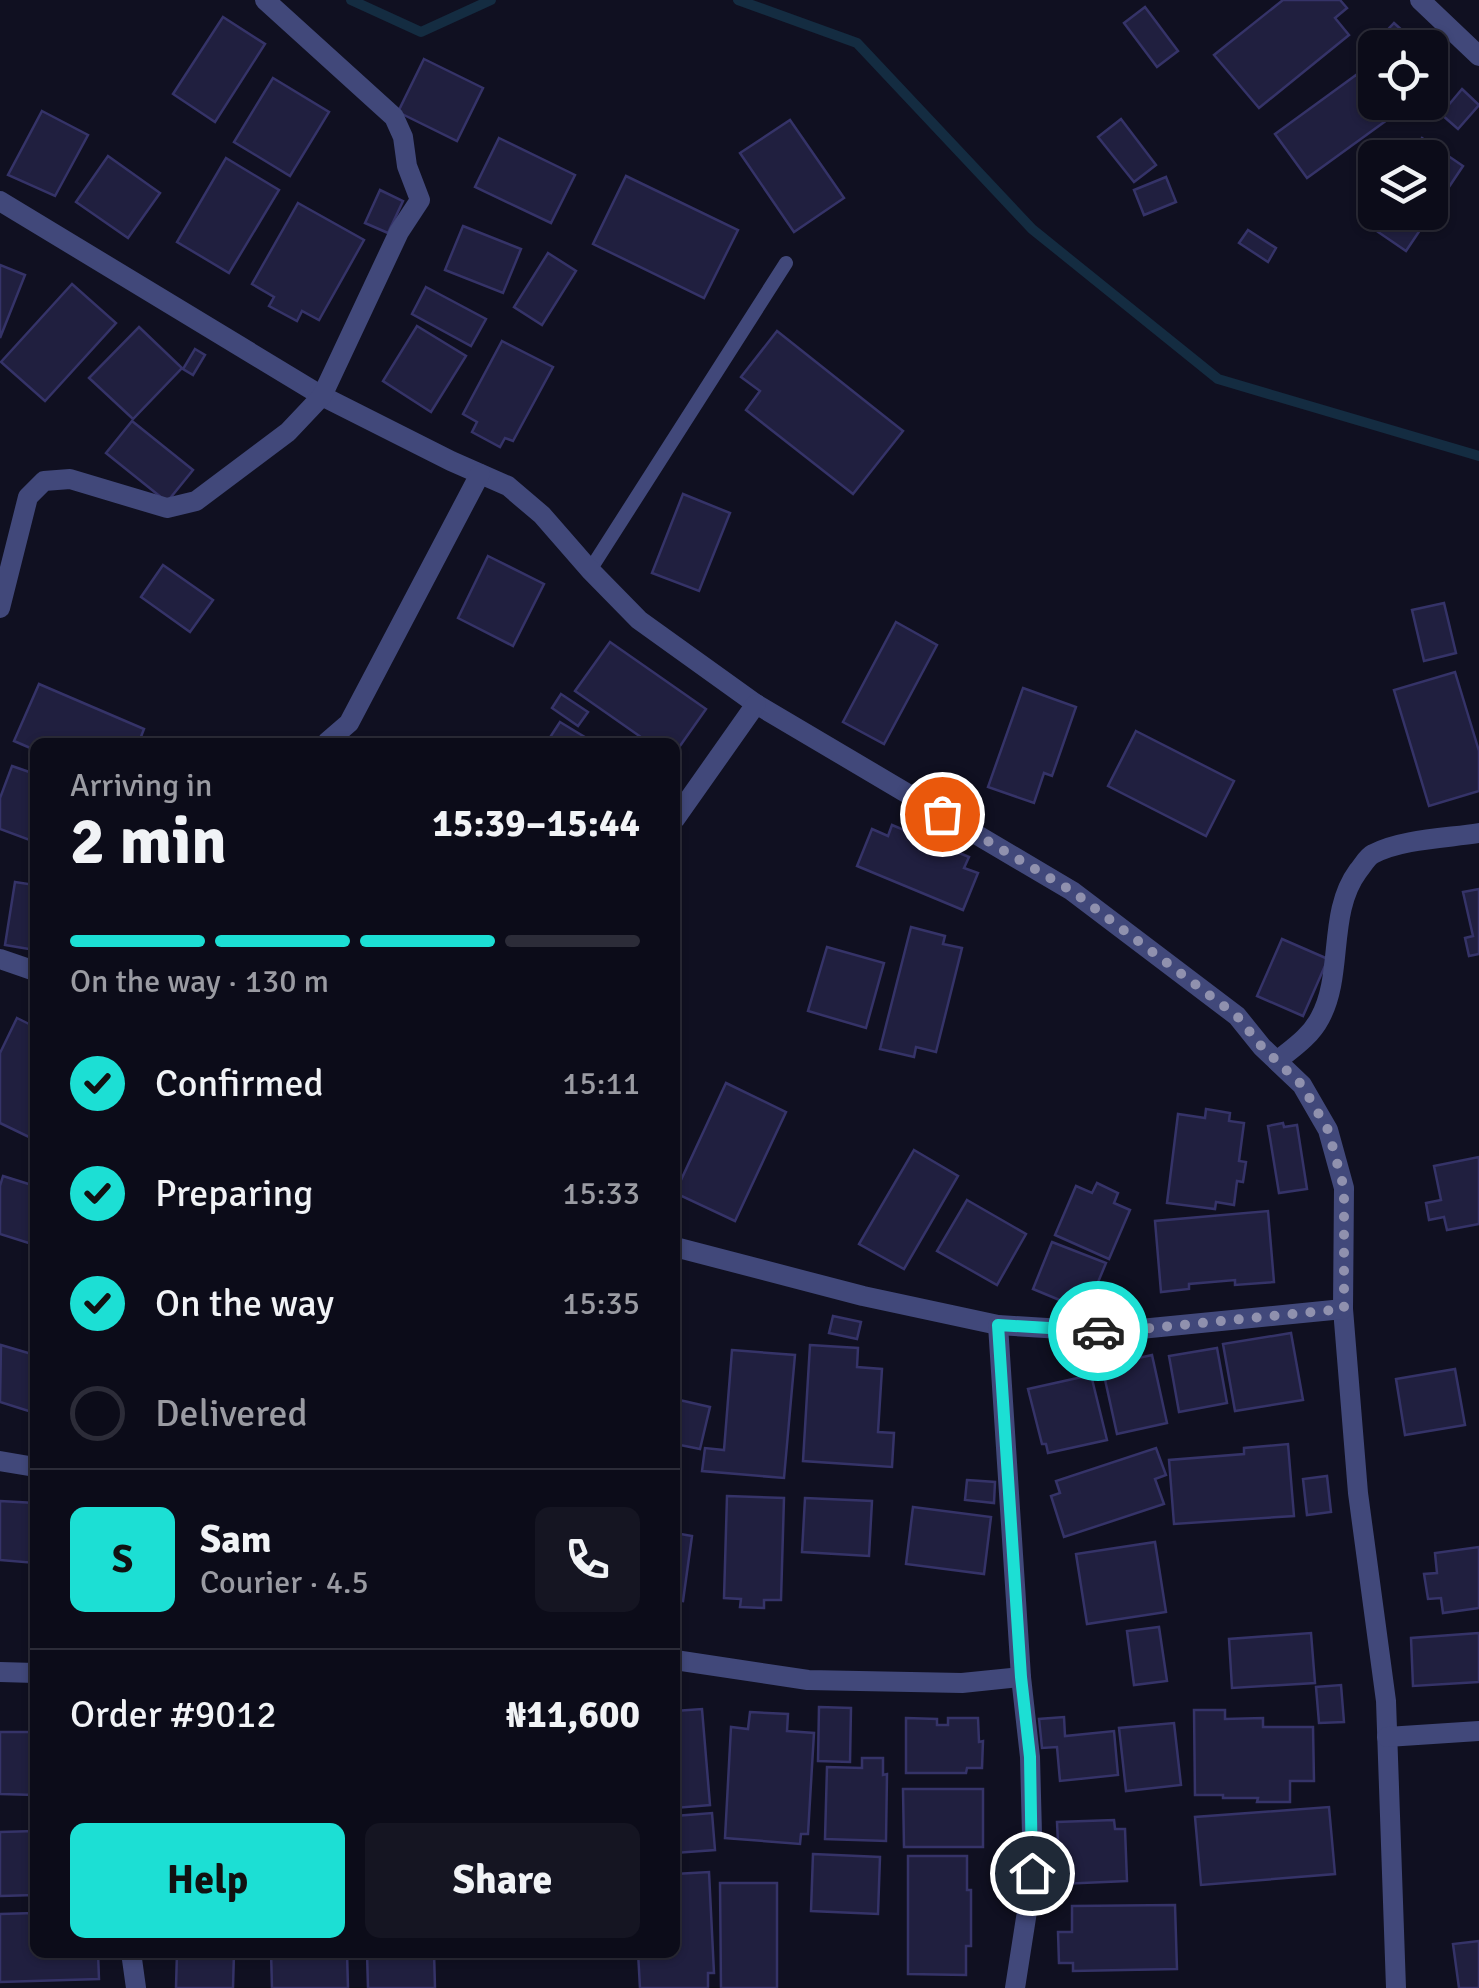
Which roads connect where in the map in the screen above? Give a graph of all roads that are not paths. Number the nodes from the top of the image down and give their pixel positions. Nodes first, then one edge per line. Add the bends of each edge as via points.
1 (266, 0) edge
2 (1420, 0) edge
3 (1479, 56) edge
4 (0, 201) edge
5 (786, 263) dead end
6 (322, 396) junction
7 (480, 474) junction
8 (590, 570) junction
9 (0, 608) edge
10 (756, 704) junction
11 (332, 738) edge
12 (680, 811) edge
13 (1479, 833) edge
14 (0, 959) edge
15 (30, 969) edge
16 (1277, 1061) junction
17 (680, 1248) edge
18 (1344, 1309) junction
19 (998, 1325) junction
20 (0, 1461) edge
21 (30, 1466) edge
22 (680, 1661) edge
23 (0, 1672) edge
24 (30, 1673) edge
25 (1021, 1677) junction
26 (1479, 1731) edge
27 (1387, 1737) junction
28 (132, 1958) edge
29 (136, 1988) edge
30 (1015, 1988) edge
31 (1396, 1988) edge

1 - 6 street via 394,117 420,200
2 - 3 street
4 - 6 street
5 - 8 lane
6 - 7 street
6 - 9 street via 288,432 196,501 168,508 70,479 44,481 28,497
7 - 8 street via 508,486 542,515
7 - 11 street via 349,723
8 - 10 street via 639,620
10 - 12 street
10 - 16 street via 1072,891 1237,1016
13 - 16 street via 1371,854 1348,885 1322,1016
14 - 15 street
16 - 18 street via 1302,1085 1328,1130 1344,1188
17 - 19 street
18 - 19 street via 1110,1332
18 - 27 street
19 - 25 street
20 - 21 street
22 - 25 street via 808,1680 962,1683
23 - 24 street
25 - 30 street via 1032,1873
26 - 27 street
27 - 31 street
28 - 29 street

